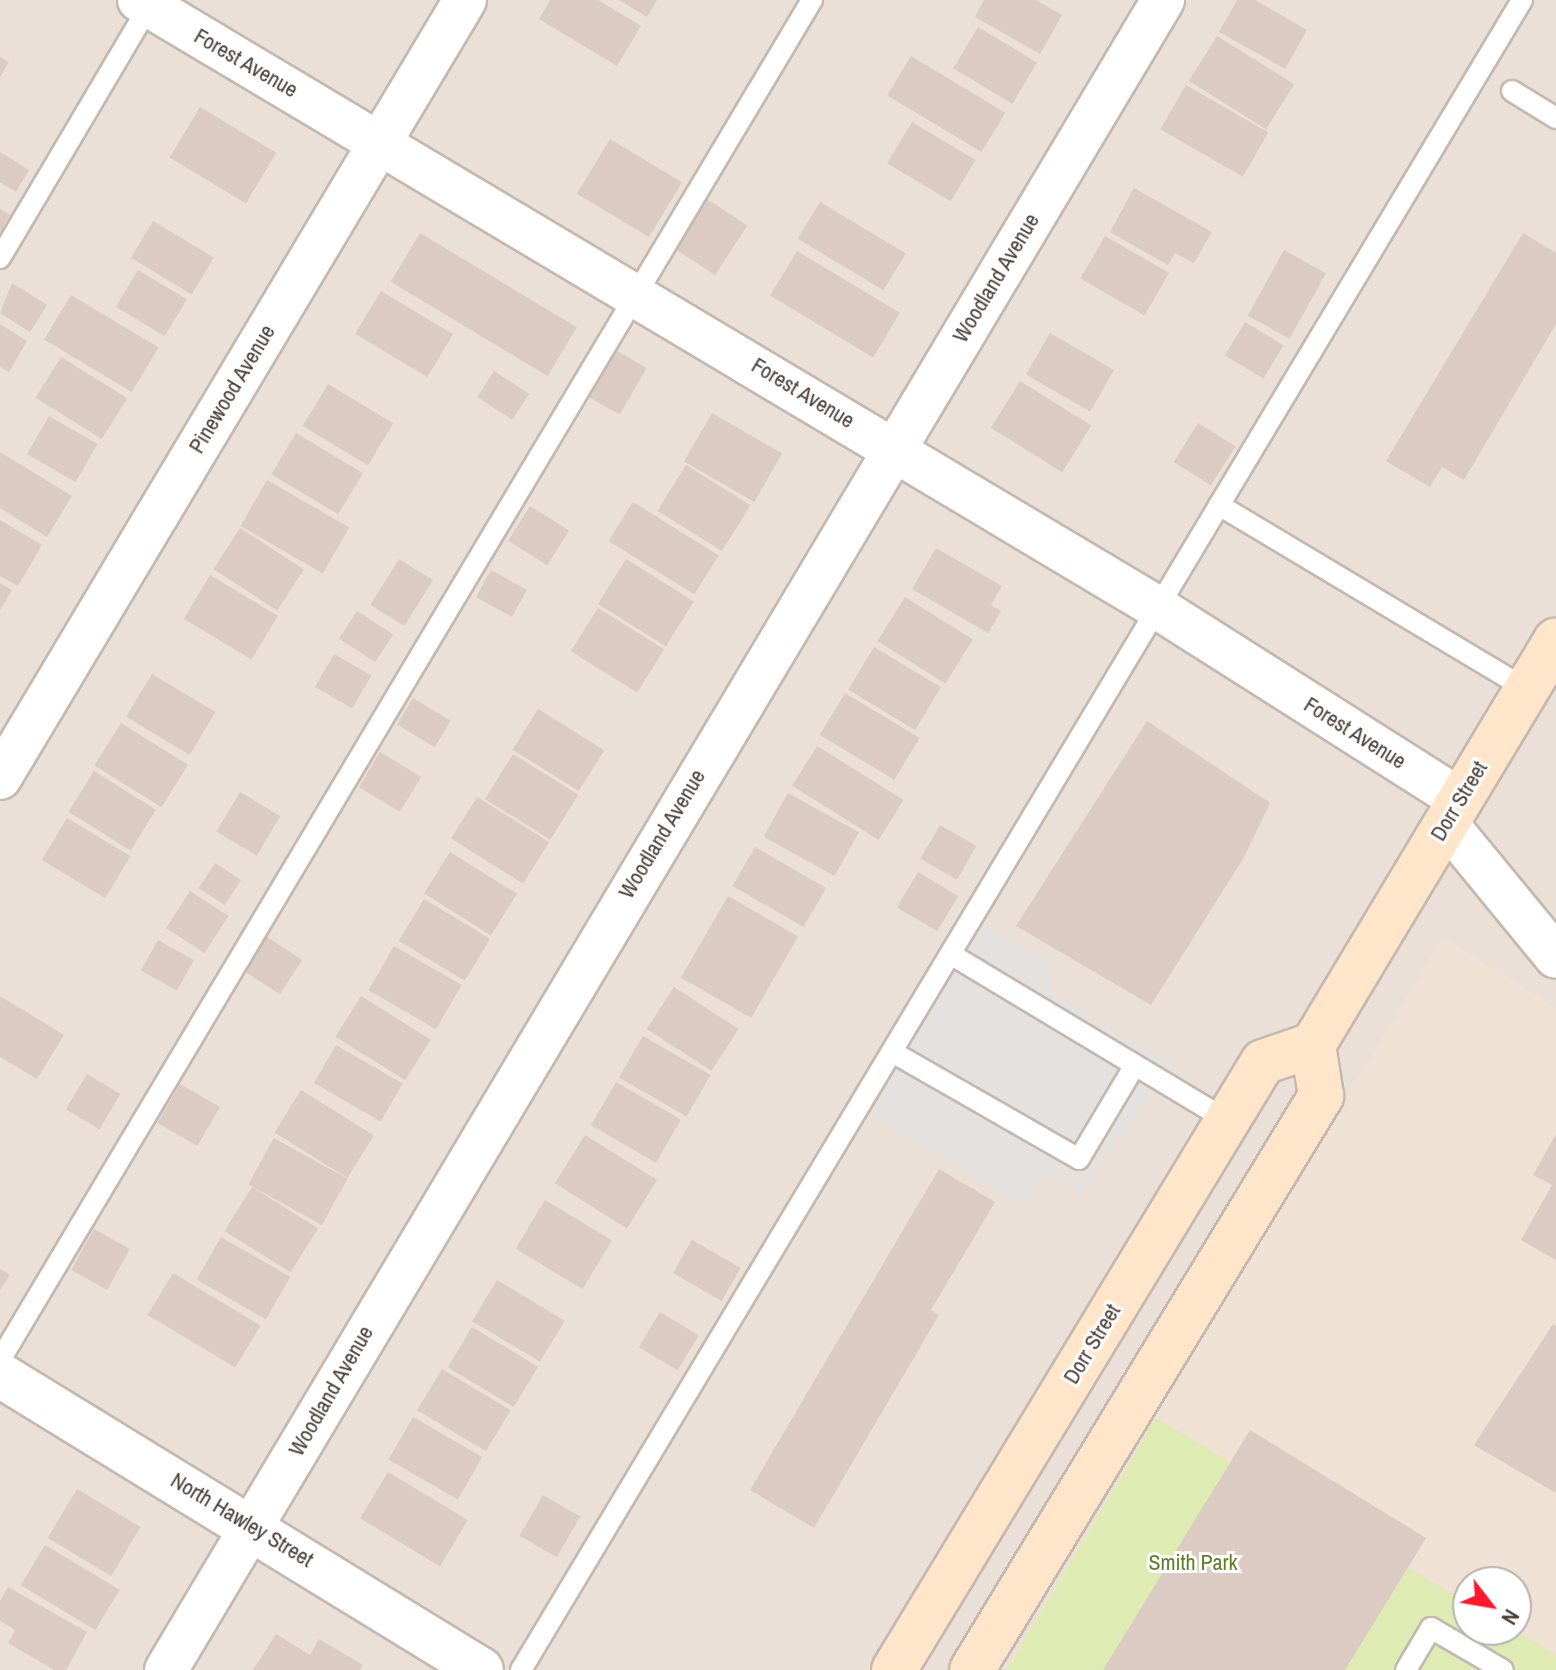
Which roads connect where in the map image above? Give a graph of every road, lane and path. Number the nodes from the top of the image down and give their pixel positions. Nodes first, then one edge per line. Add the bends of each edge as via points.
1 (465, 0) edge
2 (812, 0) edge
3 (1163, 0) edge
4 (1522, 0) edge
5 (148, 2) edge
6 (1512, 91) dead end
7 (1556, 118) edge
8 (380, 141) junction
9 (0, 258) edge
10 (638, 294) junction
11 (894, 448) junction
12 (1219, 505) junction
13 (1158, 608) junction
14 (1556, 640) edge
15 (1526, 689) junction
16 (0, 778) edge
17 (1452, 811) junction
18 (952, 955) junction
19 (1556, 957) edge
20 (1313, 1045) junction
21 (894, 1053) junction
22 (1135, 1065) junction
23 (1228, 1121) junction
24 (0, 1360) edge
25 (0, 1375) edge
26 (252, 1525) junction
27 (166, 1670) edge
28 (481, 1670) edge
29 (521, 1670) edge
30 (894, 1670) edge
31 (972, 1670) edge
32 (1406, 1670) edge
33 (1503, 1670) edge

1 - 8 street, Pinewood Avenue
2 - 10 lane
3 - 11 street, Woodland Avenue
4 - 12 lane
5 - 8 street, Forest Avenue
5 - 9 lane
6 - 7 lane
8 - 10 street, Forest Avenue
8 - 16 street, Pinewood Avenue
10 - 11 street, Forest Avenue
10 - 24 lane
11 - 13 street, Forest Avenue
11 - 26 street, Woodland Avenue
12 - 13 lane
12 - 15 lane
13 - 17 street, Forest Avenue
13 - 18 lane
14 - 15 main road, Dorr Street
15 - 17 main road, Dorr Street
17 - 19 street, Forest Avenue
17 - 20 main road, Dorr Street
18 - 21 lane
18 - 22 lane
20 - 23 main road, Dorr Street via 1263,1062
20 - 31 main road via 1321,1096
21 - 22 lane via 1079,1159
21 - 29 lane
22 - 23 lane
23 - 30 main road, Dorr Street
25 - 26 street, North Hawley Street
26 - 27 street, Woodland Avenue
26 - 28 street, North Hawley Street
32 - 33 lane via 1431,1628

